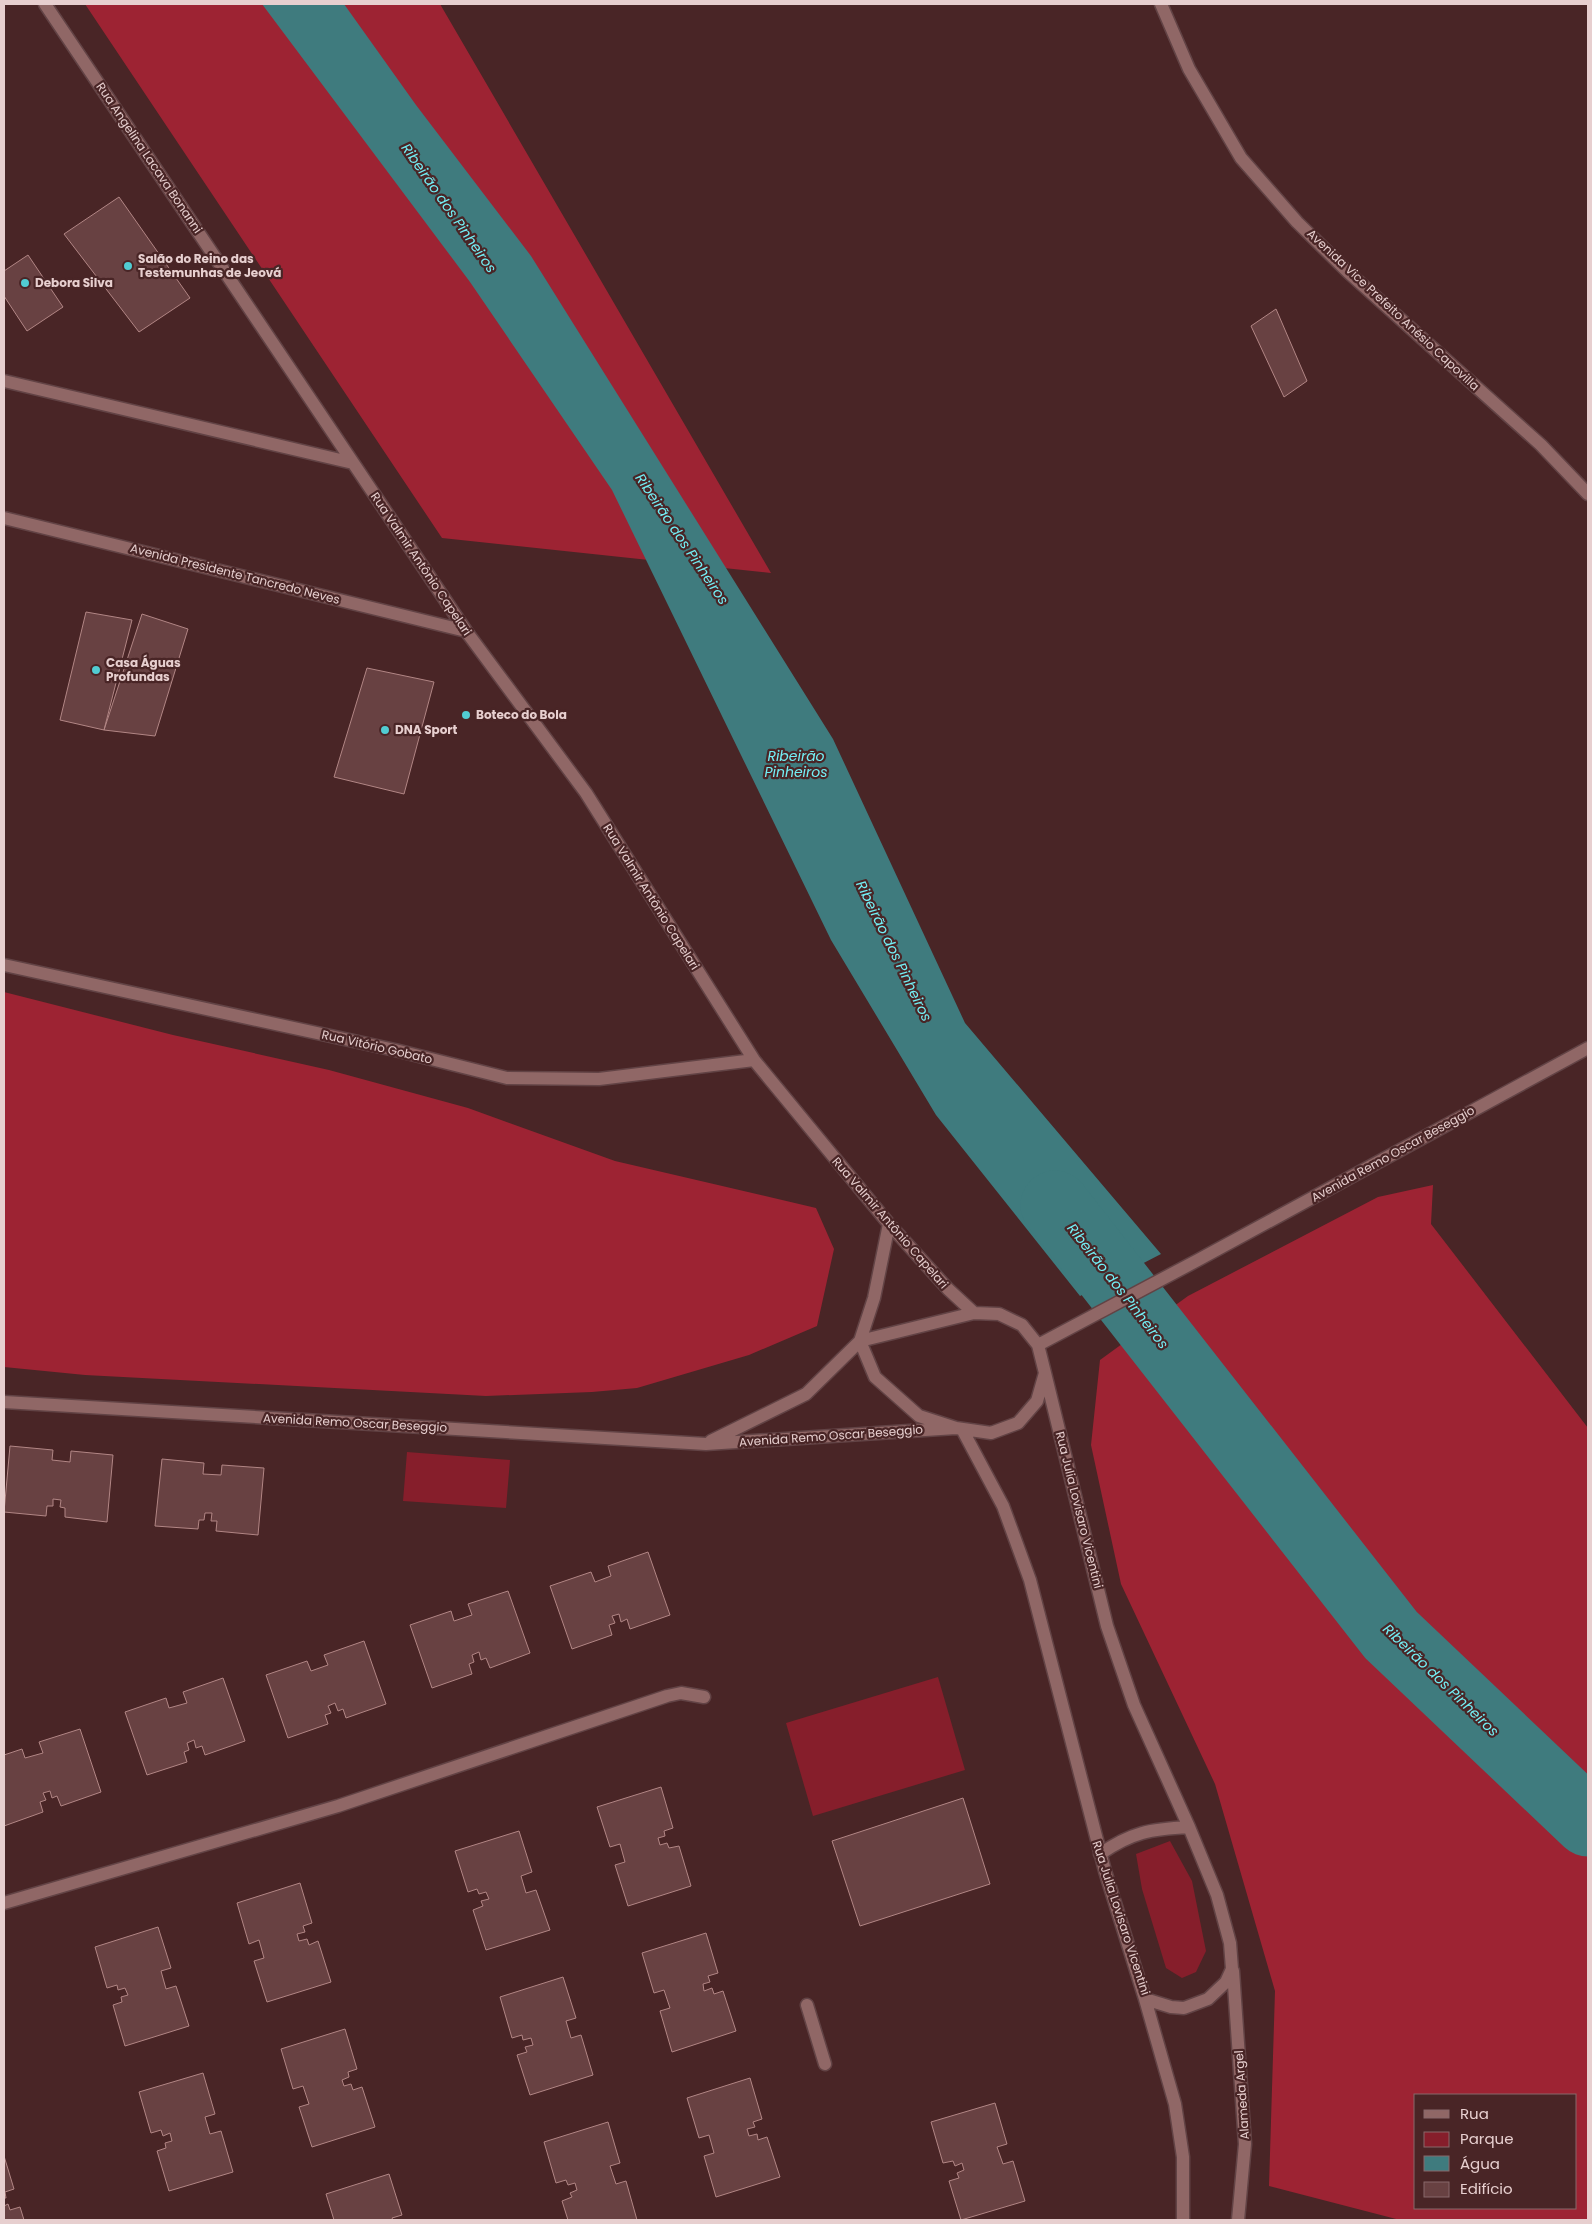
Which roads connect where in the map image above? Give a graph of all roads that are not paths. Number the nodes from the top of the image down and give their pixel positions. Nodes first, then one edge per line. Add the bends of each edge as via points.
1 (44, 4) edge
2 (1161, 4) edge
3 (4, 381) edge
4 (353, 463) junction
5 (1588, 494) edge
6 (4, 518) edge
7 (466, 631) junction
8 (4, 965) edge
9 (1588, 1048) edge
10 (754, 1060) junction
11 (889, 1224) junction
12 (974, 1313) junction
13 (860, 1340) junction
14 (1038, 1345) junction
15 (1045, 1372) junction
16 (4, 1402) edge
17 (959, 1429) junction
18 (706, 1444) junction
19 (704, 1697) dead end
20 (1189, 1827) junction
21 (1100, 1854) junction
22 (4, 1903) edge
23 (1232, 1969) junction
24 (1145, 1999) junction
25 (807, 2005) dead end
26 (825, 2064) dead end
27 (1183, 2220) edge
28 (1238, 2220) edge

1 - 4 street, Rua Angelina Lacava Bonanni
2 - 5 street, Avenida Vice Prefeito Anésio Capovilla via 1189,69 1242,158 1297,222 1348,272 1541,445
3 - 4 street
4 - 7 street, Rua Valmir Antônio Capelari
6 - 7 street, Avenida Presidente Tancredo Neves
7 - 10 street, Rua Valmir Antônio Capelari via 586,793
8 - 10 street, Rua Vitório Gobato via 395,1050 507,1078 599,1079
9 - 14 street, Avenida Remo Oscar Beseggio
10 - 11 street, Rua Valmir Antônio Capelari
11 - 12 street, Rua Valmir Antônio Capelari
11 - 13 street, Avenida Remo Oscar Beseggio via 874,1298
12 - 13 street
12 - 14 street via 999,1314 1022,1325
13 - 17 street via 875,1377 919,1416
13 - 18 street, Avenida Remo Oscar Beseggio via 806,1394
14 - 15 street, Rua Julia Lovisaro Vicentini
15 - 17 street via 1038,1401 1018,1423 991,1433
15 - 20 street, Rua Julia Lovisaro Vicentini via 1107,1626 1134,1704
16 - 18 street, Avenida Remo Oscar Beseggio
17 - 18 street, Avenida Remo Oscar Beseggio
17 - 21 street, Rua Julia Lovisaro Vicentini via 1003,1506 1030,1580
19 - 22 street via 682,1692 667,1696 338,1806
20 - 21 street via 1140,1833
20 - 23 street, Rua Julia Lovisaro Vicentini via 1217,1896 1230,1943
21 - 24 street, Rua Julia Lovisaro Vicentini
23 - 24 street, Rua Julia Lovisaro Vicentini via 1226,1982 1208,1999 1184,2008
23 - 28 street, Alameda Argel via 1245,2144
24 - 27 street via 1175,2104 1183,2157
25 - 26 street

